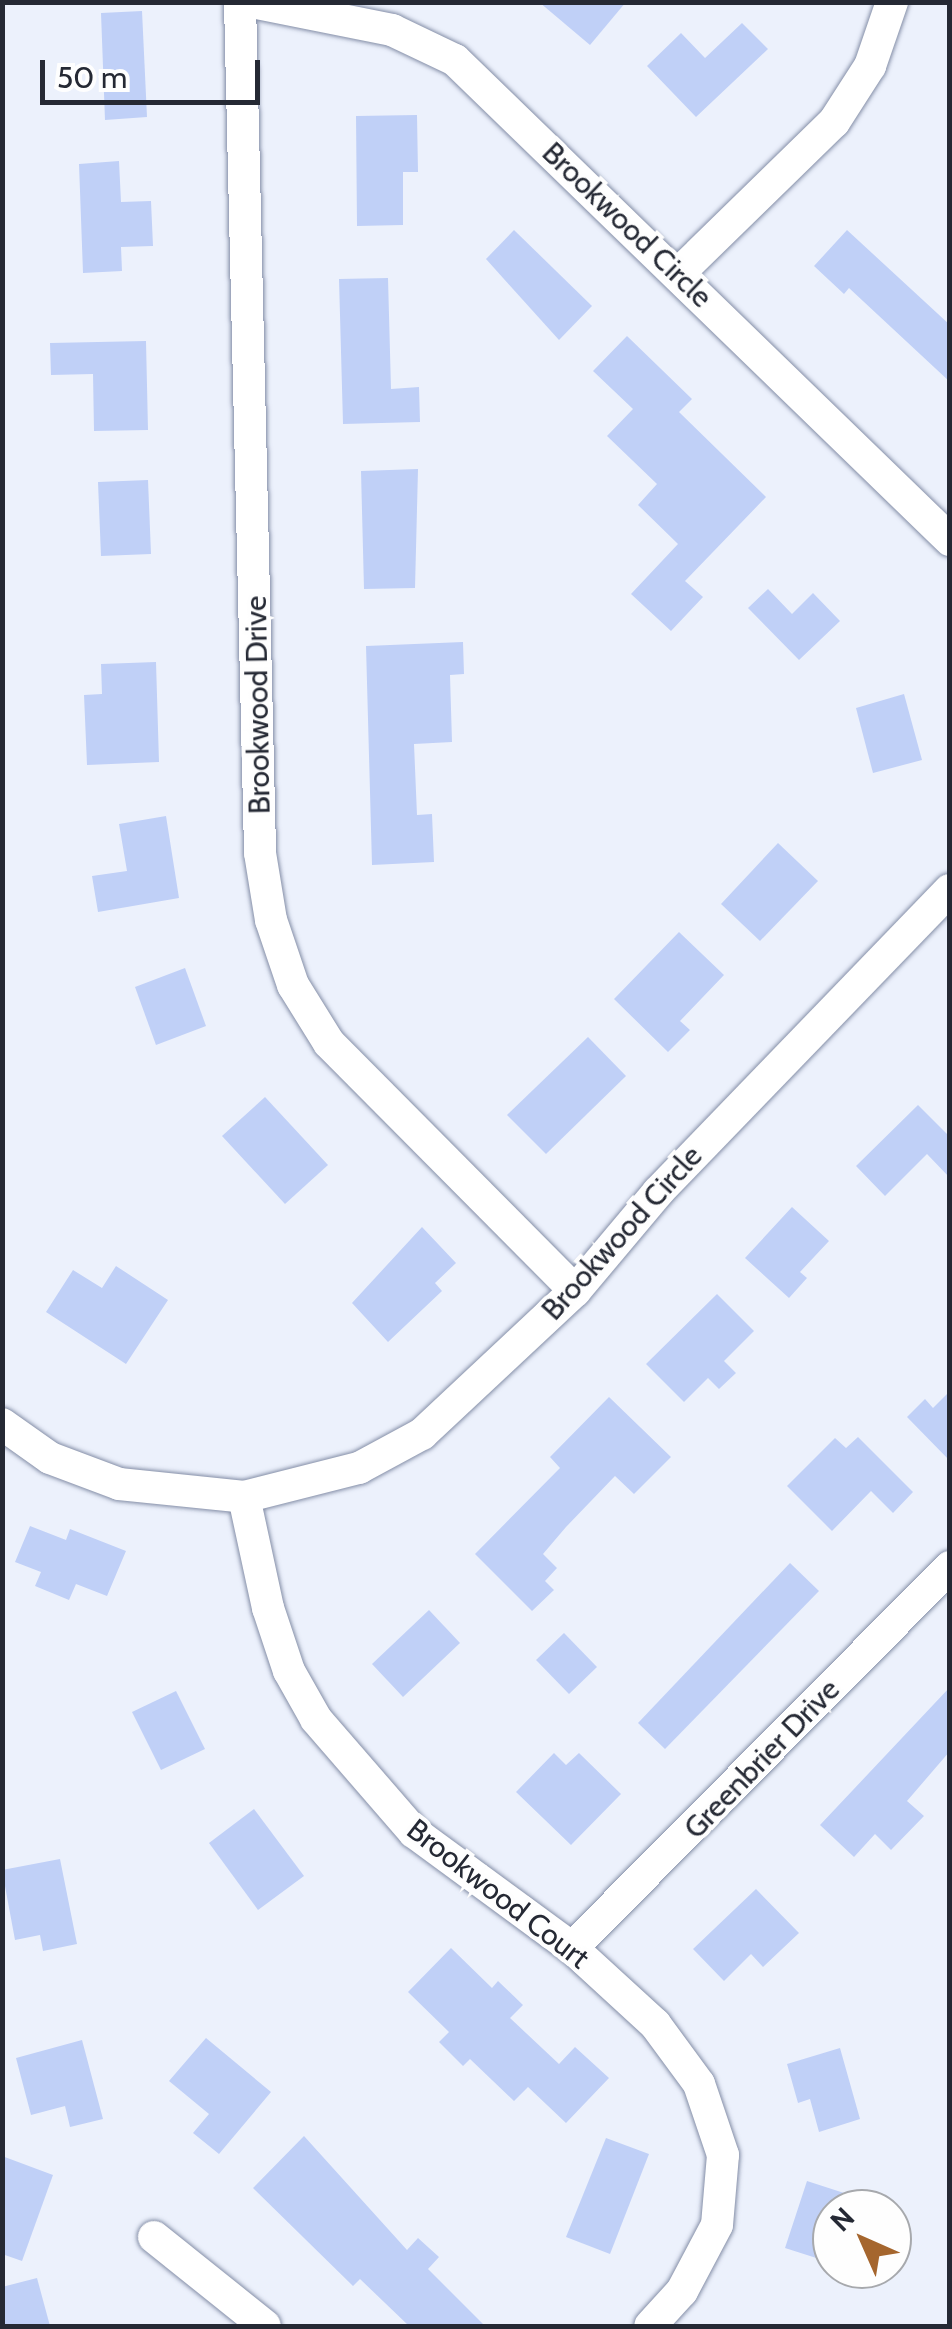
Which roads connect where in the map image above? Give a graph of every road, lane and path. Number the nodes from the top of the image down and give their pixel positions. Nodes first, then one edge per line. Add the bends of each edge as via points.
1 (240, 2) edge
2 (252, 2) edge
3 (892, 2) edge
4 (678, 274) junction
5 (950, 540) edge
6 (950, 890) edge
7 (576, 1290) junction
8 (2, 1424) edge
9 (244, 1497) junction
10 (950, 1567) edge
11 (572, 1948) junction
12 (154, 2237) dead end
13 (265, 2326) edge
14 (650, 2326) edge

1 - 7 street, Brookwood Drive via 260,853 271,920 293,986 329,1043
2 - 4 street, Brookwood Circle via 392,30 455,60
3 - 4 street via 870,66 834,122
4 - 5 street, Brookwood Circle
6 - 7 street, Brookwood Circle via 658,1192
7 - 9 street, Brookwood Circle via 422,1434 359,1468
8 - 9 street via 50,1458 119,1484
9 - 11 street, Brookwood Court via 268,1608 289,1671 316,1719 414,1832
10 - 11 street, Greenbrier Drive
11 - 14 street, Brookwood Court via 655,2024 699,2084 722,2156 717,2225 682,2291
12 - 13 street

